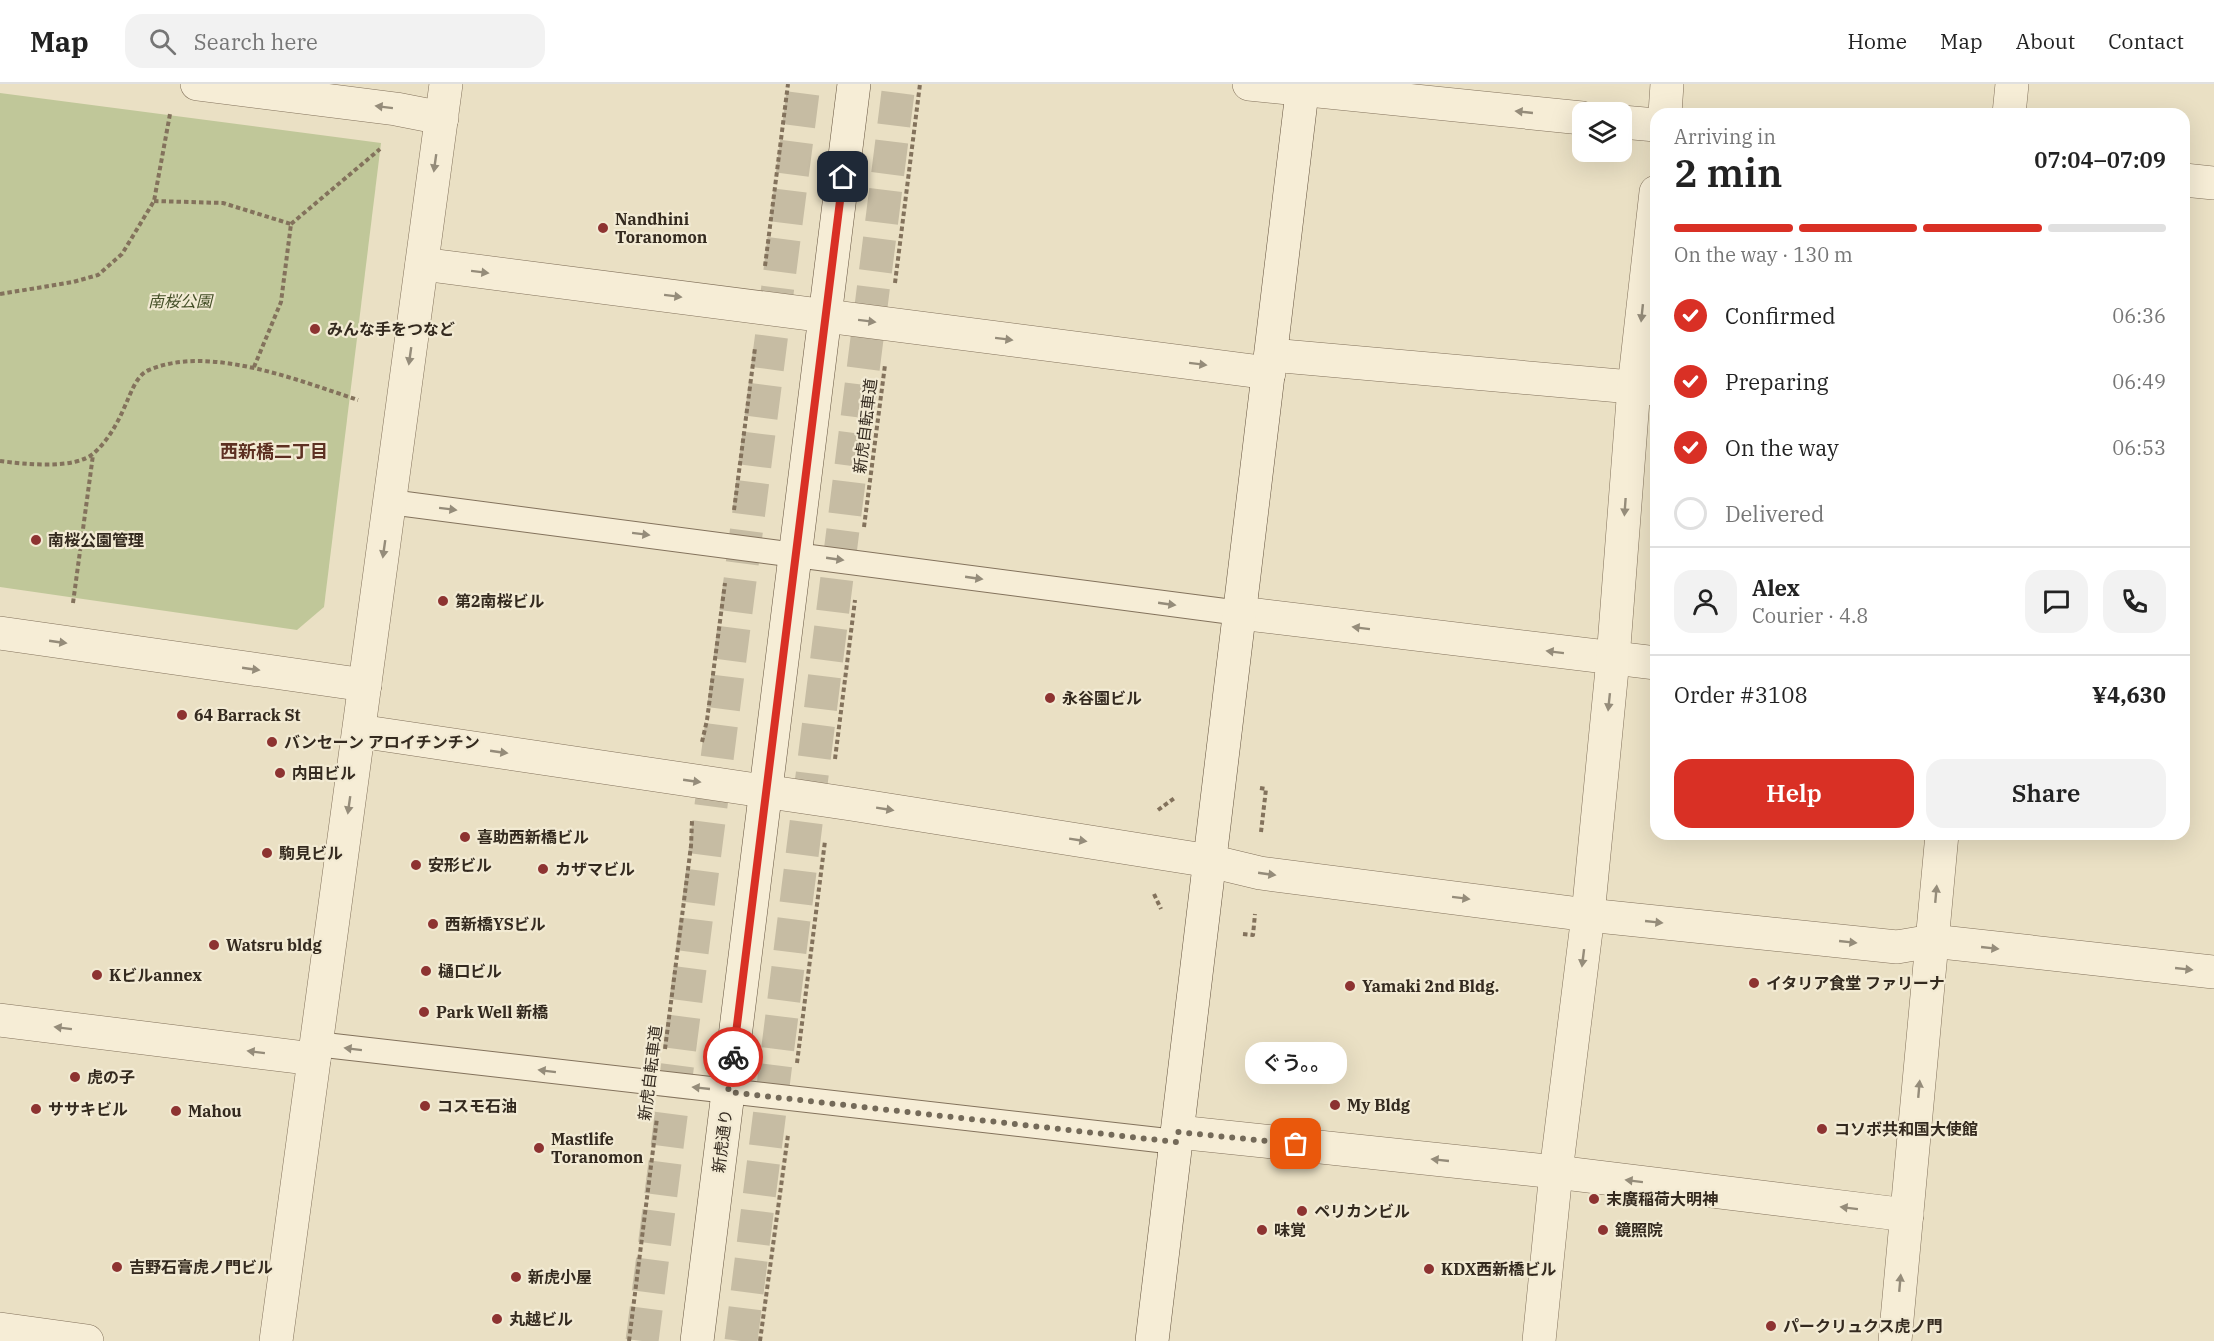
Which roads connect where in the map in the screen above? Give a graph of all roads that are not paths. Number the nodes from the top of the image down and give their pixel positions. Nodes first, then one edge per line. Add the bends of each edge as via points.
1 (197, 84) edge
2 (446, 84) edge
3 (854, 84) edge
4 (1249, 84) edge
5 (1667, 84) edge
6 (2012, 84) edge
7 (1303, 87) edge
8 (1665, 108) edge
9 (2010, 108) edge
10 (1572, 117) edge
11 (442, 118) junction
12 (1632, 123) edge
13 (1650, 124) edge
14 (2190, 181) edge
15 (2214, 183) edge
16 (422, 264) junction
17 (1650, 299) edge
18 (825, 316) junction
19 (1270, 364) junction
20 (1645, 388) edge
21 (390, 502) junction
22 (795, 554) junction
23 (1240, 613) junction
24 (0, 633) edge
25 (1613, 659) junction
26 (1650, 662) edge
27 (365, 685) junction
28 (358, 731) junction
29 (766, 791) junction
30 (1941, 840) edge
31 (1210, 861) junction
32 (1588, 915) junction
33 (1932, 941) junction
34 (2214, 972) edge
35 (0, 1020) edge
36 (315, 1051) junction
37 (728, 1092) junction
38 (1177, 1137) junction
39 (1556, 1172) junction
40 (1907, 1215) junction
41 (0, 1329) edge
42 (87, 1341) edge
43 (276, 1341) edge
44 (697, 1341) edge
45 (1152, 1341) edge
46 (1539, 1341) edge
47 (1895, 1341) edge

11 -> 1 street
2 - 11 street
3 - 18 street, 新虎通り
4 - 7 street
5 - 8 street
6 - 9 street
10 -> 7 street
7 - 19 street
11 -> 16 street
12 - 13 street
14 - 15 street
16 -> 18 street
16 -> 21 street
17 -> 20 street
18 -> 19 street
18 - 22 street, 新虎通り
19 - 20 street
19 - 23 street
20 -> 25 street
21 -> 22 lane
21 -> 27 street
22 -> 23 lane
22 - 29 street, 新虎通り
25 -> 23 street
23 - 31 street
24 -> 27 street
25 - 26 street
25 -> 32 street
27 - 28 street
28 -> 29 street
28 -> 36 street
29 -> 31 street
29 - 37 street, 新虎通り
33 -> 30 street
31 -> 32 street via 1260,873
31 - 38 street
32 -> 33 street via 1897,947
32 -> 39 street
33 -> 34 street
40 -> 33 street
36 -> 35 street
37 -> 36 lane
36 - 43 street
37 - 38 lane
37 - 44 street, 新虎通り
39 -> 38 street
38 - 45 street
40 -> 39 street
39 - 46 street
47 -> 40 street
41 - 42 street

